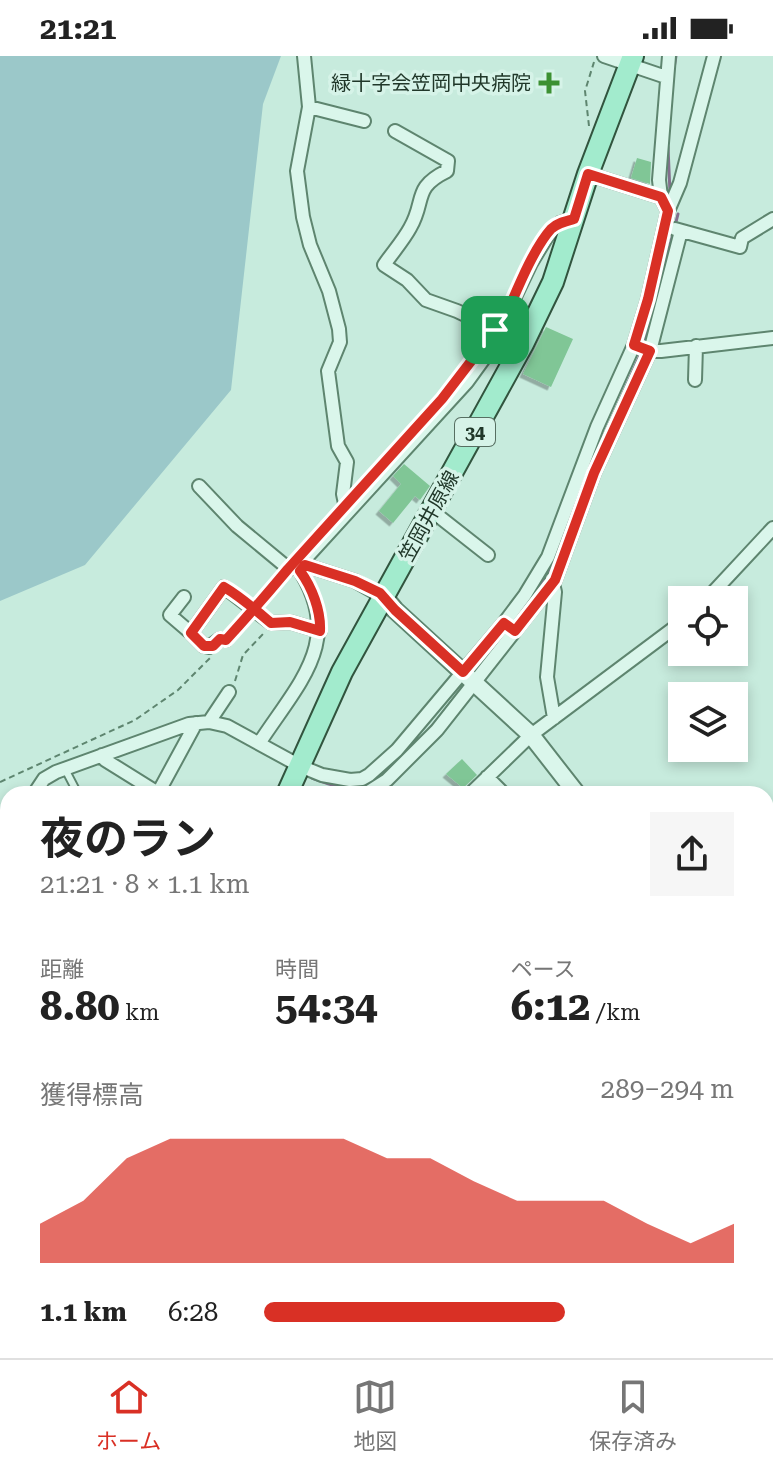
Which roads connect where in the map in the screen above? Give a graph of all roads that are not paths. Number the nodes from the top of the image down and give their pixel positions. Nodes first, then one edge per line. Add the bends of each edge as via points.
1 (304, 56) edge
2 (604, 56) edge
3 (669, 56) edge
4 (714, 56) edge
5 (632, 60) edge
6 (666, 77) junction
7 (309, 107) junction
8 (364, 121) dead end
9 (395, 131) dead end
10 (588, 174) junction
11 (661, 197) junction
12 (668, 211) junction
13 (574, 219) junction
14 (773, 219) edge
15 (673, 229) junction
16 (499, 331) junction
17 (773, 338) edge
18 (696, 346) junction
19 (642, 348) junction
20 (695, 380) dead end
21 (199, 486) dead end
22 (432, 511) junction
23 (347, 513) junction
24 (773, 528) edge
25 (488, 555) dead end
26 (299, 566) junction
27 (547, 576) junction
28 (719, 586) edge
29 (184, 597) dead end
30 (385, 598) junction
31 (320, 631) junction
32 (668, 632) edge
33 (191, 633) junction
34 (226, 640) road end
35 (469, 677) junction
36 (229, 692) road end
37 (554, 718) junction
38 (197, 727) junction
39 (531, 735) junction
40 (260, 742) junction
41 (103, 757) junction
42 (300, 766) junction
43 (66, 771) junction
44 (487, 777) junction
45 (39, 786) edge
46 (74, 786) edge
47 (147, 786) edge
48 (162, 786) edge
49 (291, 786) edge
50 (358, 786) edge
51 (365, 786) edge
52 (478, 786) edge
53 (496, 786) edge
54 (571, 786) edge

1 - 7 street
2 - 5 street
3 - 6 street
4 - 12 street
5 - 6 street
5 - 10 main road, 笠岡井原線 / 34
6 - 11 street
7 - 8 street
7 - 23 street via 298,179 310,245 339,329 340,342 328,371 338,446 347,462
9 - 16 street via 448,161 447,171 426,186 412,226 384,265 426,300
10 - 11 street
10 - 13 main road, 笠岡井原線 / 34
11 - 12 street
12 - 15 street
13 - 16 street via 551,230
13 - 22 main road, 笠岡井原線 / 34 via 553,282 523,344
14 - 15 street via 742,238 740,247
15 - 19 street
16 - 23 street via 467,382
17 - 18 street
18 - 19 street
18 - 20 street
19 - 27 street
21 - 26 street via 237,526
22 - 25 street
22 - 30 main road, 笠岡井原線 / 34
23 - 26 street
24 - 28 street
26 - 30 street via 355,581
26 - 31 street via 319,612
27 - 35 street
27 - 37 street via 547,677
29 - 33 street via 170,615
30 - 35 street
30 - 42 main road, 笠岡井原線 / 34 via 342,672
31 - 33 street via 290,622 271,623 224,587
31 - 40 street via 305,671
32 - 37 street
33 - 34 street via 209,647
35 - 39 street
35 - 51 street via 402,755 369,775
36 - 38 street
37 - 39 street
38 - 40 street via 227,726
38 - 41 street via 179,726
38 - 48 street
39 - 44 street
39 - 54 street
40 - 42 street
41 - 43 street
41 - 47 street
42 - 49 main road, 笠岡井原線 / 34
42 - 50 street
43 - 45 street
43 - 46 lane
44 - 52 street
44 - 53 street

